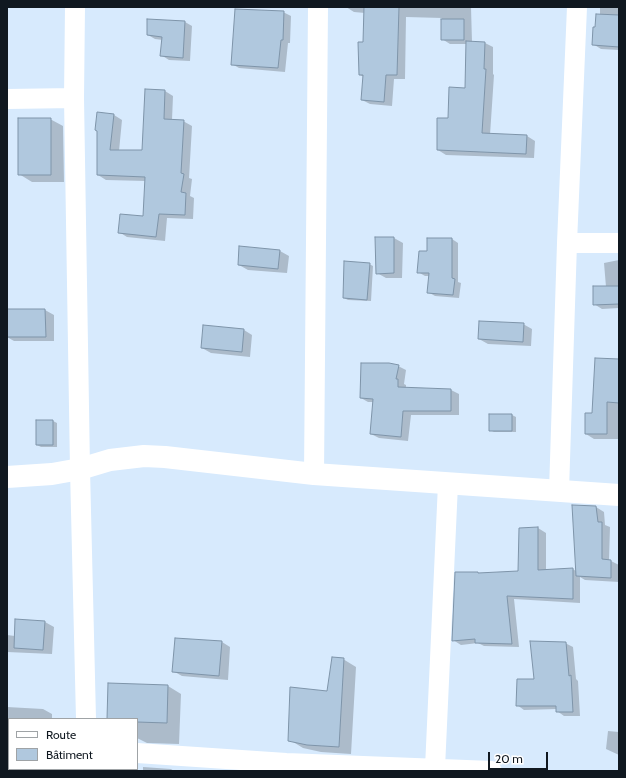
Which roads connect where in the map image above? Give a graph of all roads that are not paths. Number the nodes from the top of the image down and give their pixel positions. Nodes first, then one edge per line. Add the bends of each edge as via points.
1 (75, 7) edge
2 (318, 7) edge
3 (576, 7) edge
4 (74, 98) junction
5 (7, 99) edge
6 (566, 242) junction
7 (619, 243) edge
8 (80, 469) junction
9 (314, 474) junction
10 (7, 478) edge
11 (448, 484) junction
12 (559, 491) junction
13 (619, 495) edge
14 (86, 718) edge
15 (138, 753) edge
16 (435, 768) junction
17 (492, 771) edge

1 - 4 street
2 - 9 street
3 - 6 street
4 - 5 street
4 - 8 street
6 - 7 street
6 - 12 street
8 - 9 street via 110,460 158,456
8 - 10 street
8 - 14 street
9 - 11 street
11 - 12 street
11 - 16 street
12 - 13 street
15 - 16 street via 286,763
16 - 17 street

